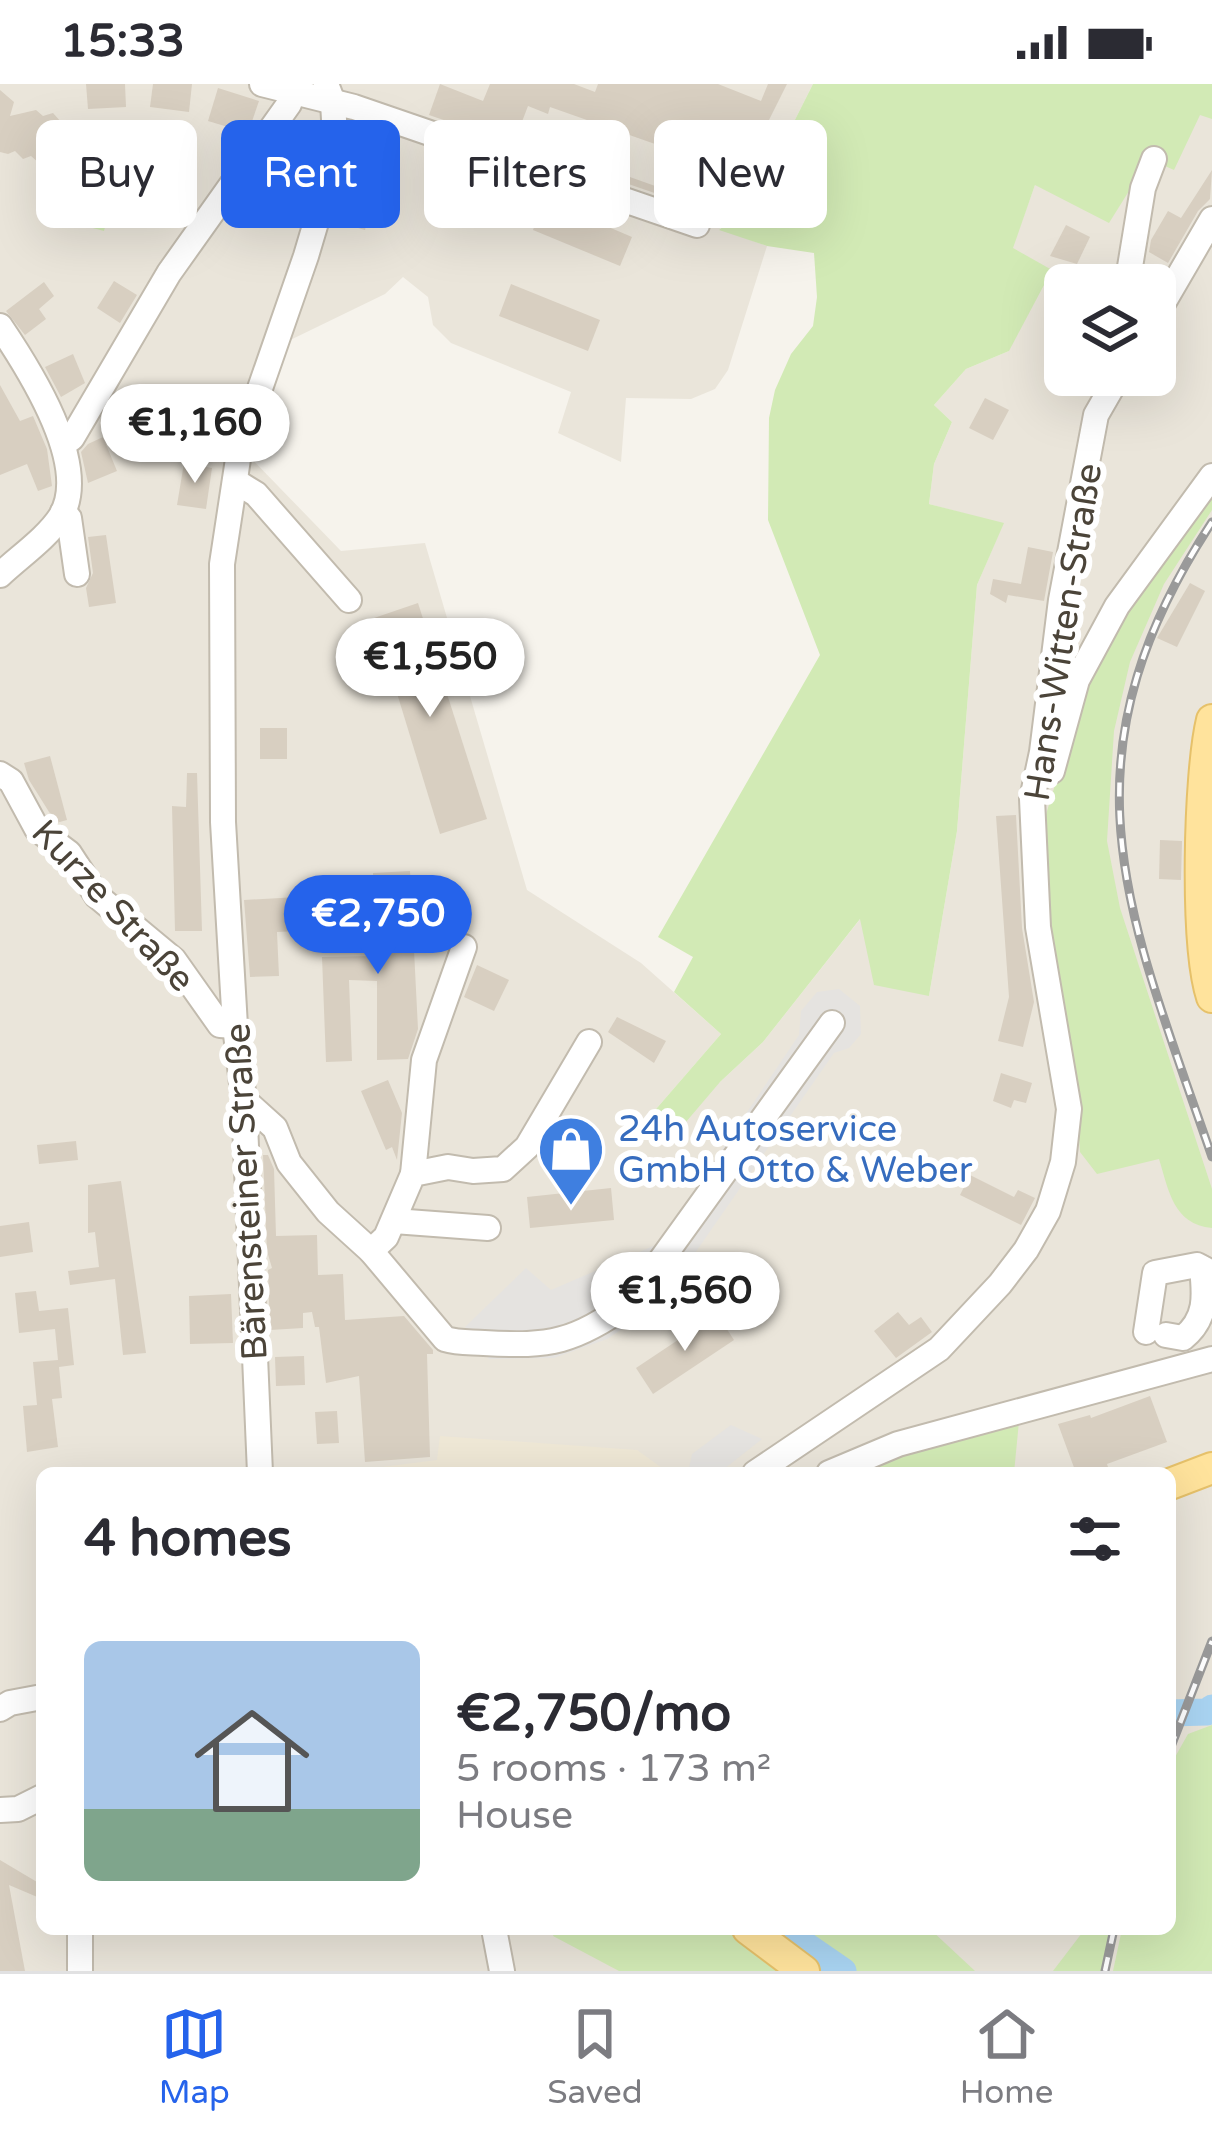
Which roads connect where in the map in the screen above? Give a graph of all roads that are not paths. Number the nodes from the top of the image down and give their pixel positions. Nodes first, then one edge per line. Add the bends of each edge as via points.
1 (262, 84) edge
2 (292, 92) junction
3 (329, 93) edge
4 (1154, 159) dead end
5 (654, 209) edge
6 (1212, 219) edge
7 (1130, 264) edge
8 (1176, 281) edge
9 (0, 326) edge
10 (1107, 396) edge
11 (63, 444) junction
12 (1212, 476) edge
13 (235, 481) junction
14 (63, 512) junction
15 (77, 574) dead end
16 (0, 575) edge
17 (349, 600) dead end
18 (1212, 720) edge
19 (0, 774) edge
20 (1208, 779) edge
21 (1035, 824) junction
22 (464, 947) dead end
23 (1212, 997) edge
24 (832, 1023) dead end
25 (235, 1026) junction
26 (589, 1042) dead end
27 (244, 1100) junction
28 (413, 1174) junction
29 (394, 1221) junction
30 (488, 1228) dead end
31 (371, 1251) junction
32 (1207, 1270) edge
33 (1212, 1359) edge
34 (260, 1467) edge
35 (764, 1467) edge
36 (843, 1467) edge
37 (1212, 1468) edge
38 (1176, 1482) edge
39 (36, 1698) edge
40 (0, 1709) edge
41 (36, 1800) edge
42 (0, 1810) edge
43 (80, 1935) edge
44 (495, 1935) edge
45 (756, 1935) edge
46 (80, 1971) edge
47 (502, 1971) edge
48 (804, 1971) edge

1 - 2 street
2 - 3 street
2 - 11 street
3 - 5 street
3 - 13 street, Bärensteiner Straße via 336,155
4 - 7 street
6 - 8 street
9 - 11 street
10 - 21 street, Hans-Witten-Straße via 1096,415 1076,521 1032,799
11 - 14 street via 70,471
12 - 21 street via 1117,606 1077,680
13 - 17 street via 256,494
13 - 25 street, Bärensteiner Straße via 223,564
14 - 15 street
14 - 16 street
18 - 20 main road
19 - 25 street, Kurze Straße via 97,896 174,960 220,1025
20 - 23 main road via 1203,917
21 - 35 street, Hans-Witten-Straße via 1038,927 1069,1109 1048,1210 1000,1284 939,1349
22 - 28 street via 424,1060
24 - 31 street via 647,1285 602,1322 524,1347 446,1339
25 - 27 street, Bärensteiner Straße
26 - 28 street via 527,1148 503,1168
27 - 31 street via 275,1128 289,1163 328,1212
27 - 34 street, Bärensteiner Straße
28 - 29 street
29 - 30 street
29 - 31 street
32 - 32 street via 1195,1329 1183,1338 1156,1334 1155,1273
33 - 36 street via 898,1444
37 - 38 main road
39 - 40 street
41 - 42 street
43 - 46 street
44 - 47 street
45 - 48 main road

